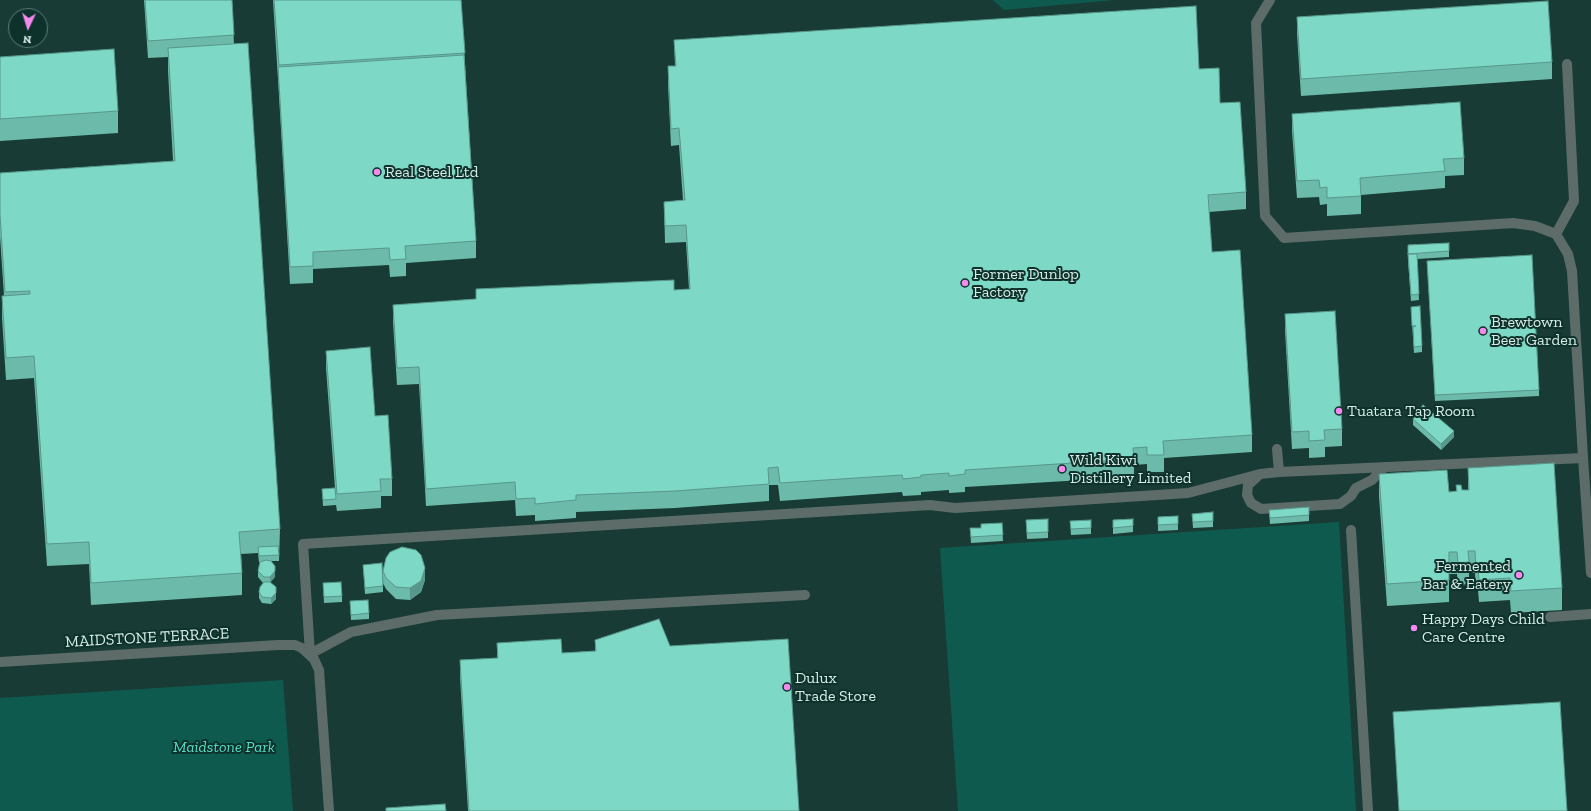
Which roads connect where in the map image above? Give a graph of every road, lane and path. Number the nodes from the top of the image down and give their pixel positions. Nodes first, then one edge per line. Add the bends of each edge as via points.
1 (1270, 0) edge
2 (1568, 64) dead end
3 (1556, 234) junction
4 (1276, 449) dead end
5 (1583, 458) junction
6 (1385, 467) junction
7 (1279, 472) junction
8 (1260, 474) junction
9 (1351, 530) dead end
10 (1591, 573) edge
11 (805, 595) dead end
12 (1591, 614) edge
13 (1550, 617) dead end
14 (310, 654) junction
15 (0, 662) edge
16 (329, 811) edge
17 (1368, 811) edge

1 - 3 street via 1256,23 1265,216 1284,238 1513,223 1535,226
2 - 3 street via 1574,200
3 - 5 street via 1568,254 1572,271
4 - 7 street
5 - 6 street
5 - 10 street
6 - 7 street
6 - 8 street via 1372,480 1356,488 1351,496 1340,504 1261,509 1251,503 1247,495 1248,485
7 - 8 street
8 - 14 street via 1188,493 955,508 922,506 303,544
9 - 17 street
11 - 14 street via 437,615 351,632
12 - 13 street
14 - 15 street, MAIDSTONE TERRACE via 295,645
14 - 16 street via 318,664 320,678

